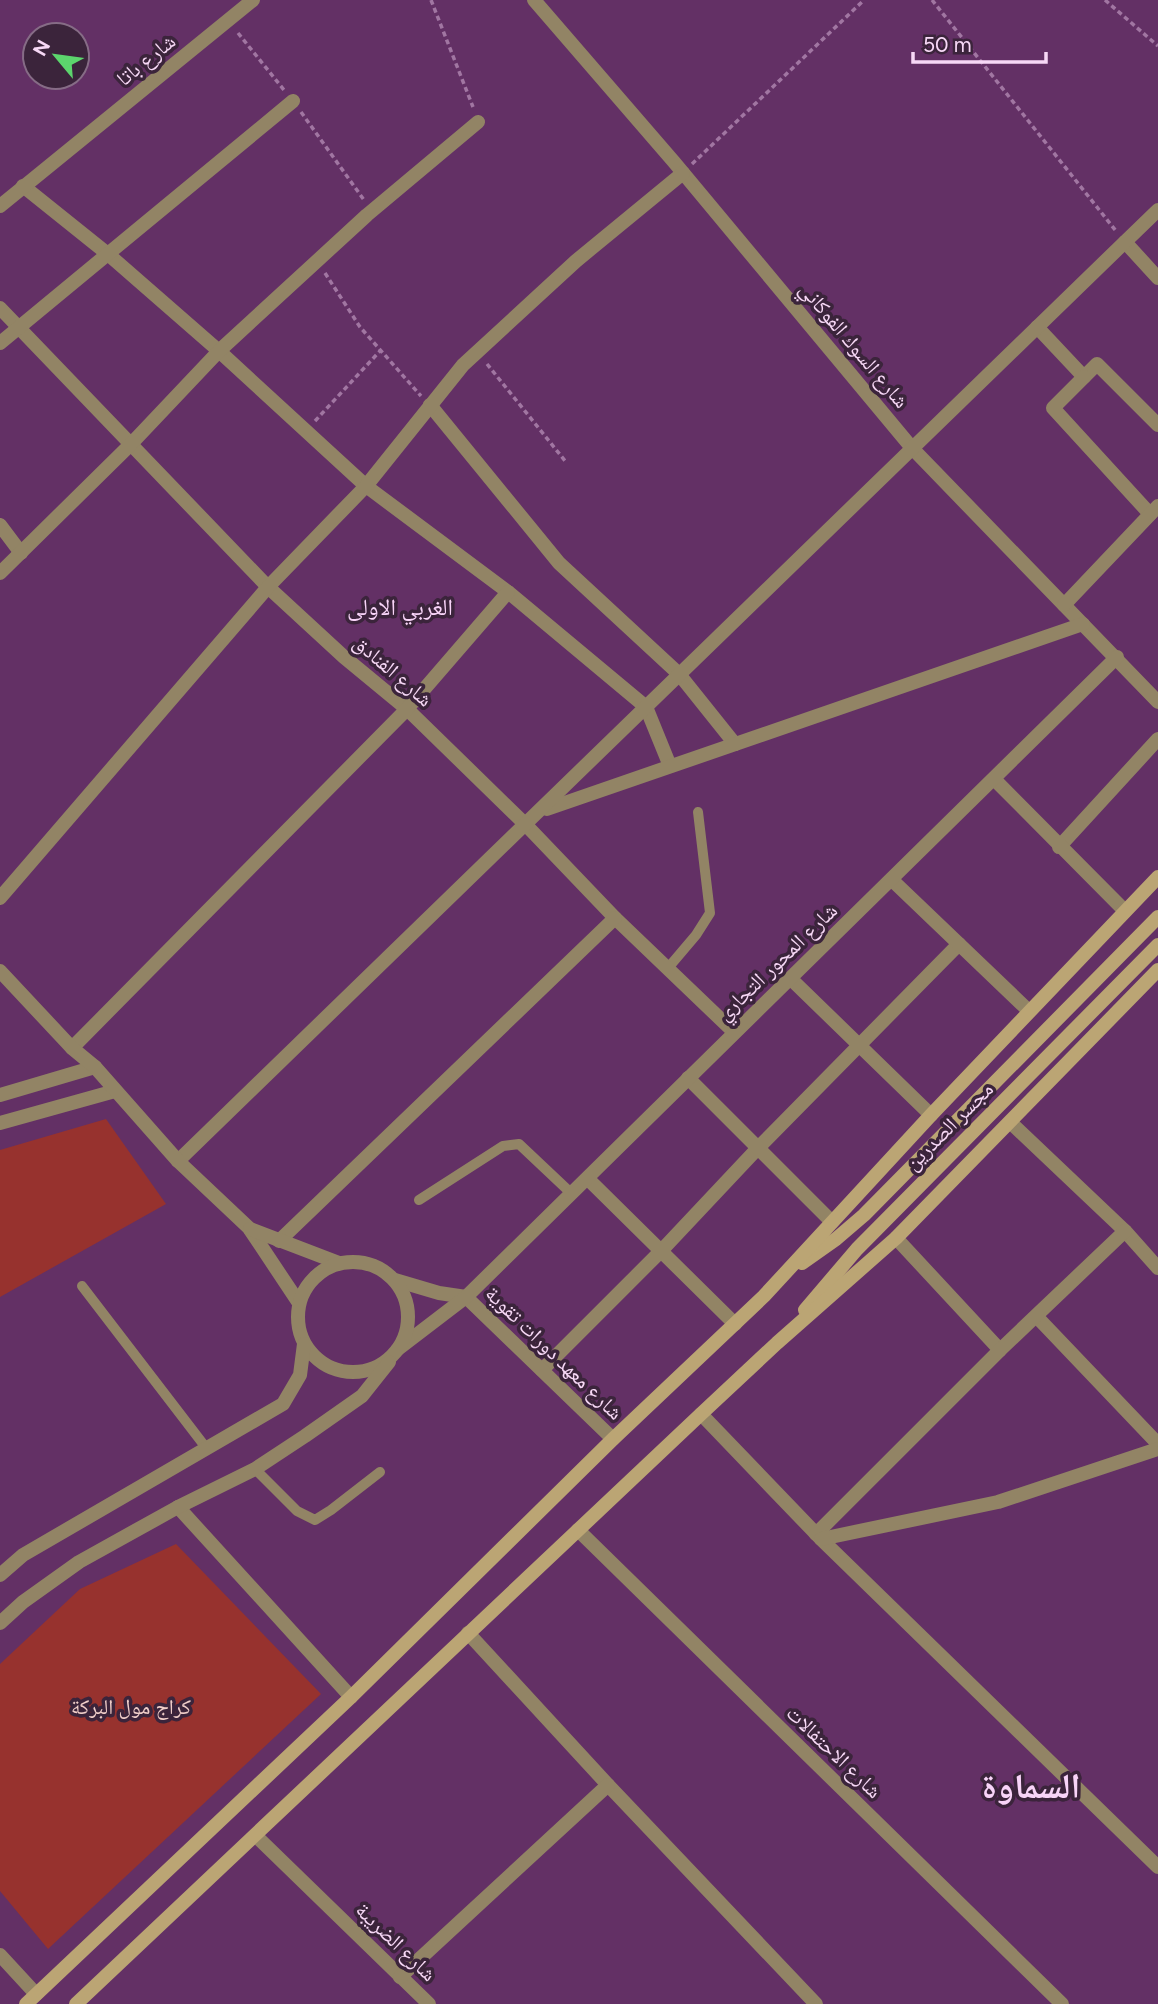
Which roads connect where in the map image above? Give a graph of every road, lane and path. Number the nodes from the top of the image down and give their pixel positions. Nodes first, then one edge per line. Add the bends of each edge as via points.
1 (253, 0) edge
2 (430, 0) edge
3 (534, 0) edge
4 (864, 0) edge
5 (1105, 0) edge
6 (935, 1) edge
7 (1158, 46) edge
8 (293, 101) dead end
9 (478, 122) joint
10 (683, 173) junction
11 (23, 186) junction
12 (0, 206) edge
13 (1158, 209) edge
14 (1125, 242) junction
15 (108, 256) junction
16 (317, 261) junction
17 (1158, 278) edge
18 (0, 308) edge
19 (19, 327) junction
20 (1037, 327) junction
21 (0, 343) edge
22 (219, 351) junction
23 (380, 351) junction
24 (477, 352) junction
25 (1084, 377) junction
26 (430, 405) junction
27 (1158, 425) edge
28 (306, 430) junction
29 (131, 444) junction
30 (912, 448) junction
31 (566, 462) dead end
32 (366, 486) junction
33 (1154, 510) edge
34 (0, 525) edge
35 (21, 553) junction
36 (0, 573) edge
37 (268, 587) junction
38 (508, 592) junction
39 (1064, 605) junction
40 (1083, 624) junction
41 (1117, 657) junction
42 (679, 674) junction
43 (1158, 702) edge
44 (646, 707) junction
45 (407, 709) junction
46 (1158, 739) edge
47 (734, 744) junction
48 (670, 766) junction
49 (994, 779) junction
50 (542, 810) junction
51 (698, 812) dead end
52 (526, 825) junction
53 (1059, 847) junction
54 (1158, 877) edge
55 (892, 880) junction
56 (0, 898) edge
57 (1125, 911) junction
58 (1158, 916) edge
59 (615, 918) junction
60 (958, 944) junction
61 (1158, 945) edge
62 (668, 968) junction
63 (1158, 970) edge
64 (0, 971) edge
65 (791, 979) junction
66 (1029, 1011) junction
67 (734, 1032) junction
68 (859, 1046) junction
69 (72, 1048) junction
70 (95, 1067) junction
71 (688, 1078) junction
72 (115, 1091) junction
73 (0, 1095) edge
74 (931, 1115) junction
75 (1010, 1122) junction
76 (0, 1123) edge
77 (757, 1149) junction
78 (178, 1161) junction
79 (588, 1179) junction
80 (572, 1194) junction
81 (419, 1200) dead end
82 (832, 1222) junction
83 (249, 1228) junction
84 (1125, 1231) junction
85 (897, 1238) junction
86 (279, 1241) junction
87 (662, 1250) junction
88 (339, 1263) junction
89 (1158, 1268) edge
90 (395, 1280) junction
91 (82, 1286) dead end
92 (764, 1296) junction
93 (466, 1297) junction
94 (299, 1303) junction
95 (1037, 1317) junction
96 (735, 1324) junction
97 (777, 1343) junction
98 (304, 1344) junction
99 (398, 1349) junction
100 (1000, 1350) junction
101 (388, 1362) junction
102 (542, 1370) junction
103 (701, 1414) junction
104 (613, 1439) junction
105 (1158, 1447) edge
106 (207, 1449) junction
107 (256, 1469) junction
108 (380, 1472) dead end
109 (178, 1507) junction
110 (578, 1530) junction
111 (818, 1536) junction
112 (0, 1575) edge
113 (0, 1623) edge
114 (468, 1633) junction
115 (351, 1697) junction
116 (608, 1785) junction
117 (256, 1836) junction
118 (1158, 1867) edge
119 (0, 1955) edge
120 (400, 1977) junction
121 (31, 1999) edge
122 (76, 2004) edge
123 (429, 2004) edge
124 (816, 2004) edge
125 (1062, 2004) edge

1 - 11 street, شارع باتا
2 - 9 path
3 - 10 street, شارع السوك الفوكاني
4 - 10 path
5 - 7 path
6 - 14 path
8 - 15 street
9 - 16 street
10 - 24 street via 576,261
10 - 30 street, شارع السوك الفوكاني
11 - 12 street, شارع باتا
11 - 15 street
13 - 14 street
14 - 17 street
14 - 20 street
15 - 19 street
15 - 22 street
16 - 22 street
16 - 23 path
18 - 19 street, شارع الفنادق
19 - 21 street
19 - 29 street, شارع الفنادق
20 - 25 street
20 - 30 street
22 - 28 street
22 - 29 street
23 - 26 path
23 - 28 path
24 - 26 street
24 - 31 path
25 - 27 street via 1097,364
25 - 33 street via 1053,408
26 - 32 street
26 - 42 street via 559,564
28 - 32 street
29 - 35 street
29 - 37 street, شارع الفنادق
30 - 39 street, شارع السوك الفوكاني
30 - 42 street
32 - 37 street
32 - 38 street
33 - 39 street
34 - 35 street
35 - 36 street
37 - 45 street, شارع الفنادق
37 - 56 street
38 - 44 street
38 - 45 street
39 - 40 street, شارع السوك الفوكاني
40 - 41 street, شارع السوك الفوكاني
40 - 47 street
41 - 43 street, شارع السوك الفوكاني
41 - 49 street, شارع المحور التجاري
42 - 44 street
42 - 47 street
44 - 48 street
44 - 50 street
45 - 52 street, شارع الفنادق
45 - 69 street
46 - 53 street
47 - 48 street
48 - 50 street
49 - 53 street
49 - 55 street, شارع المحور التجاري
50 - 52 street
51 - 62 lane via 710,913
52 - 59 street, شارع الفنادق
52 - 78 street
53 - 57 street
54 - 57 main road
55 - 60 street
55 - 65 street, شارع المحور التجاري
57 - 66 main road
58 - 92 main road, مجسر الصدرين via 864,1215
59 - 62 street, شارع الفنادق
59 - 86 street
60 - 66 street
60 - 68 street
61 - 97 main road, مجسر الصدرين via 839,1268
62 - 67 street, شارع الفنادق
63 - 75 main road
64 - 69 street
65 - 67 street, شارع المحور التجاري
65 - 68 street
66 - 74 main road
67 - 71 street, شارع المحور التجاري
68 - 74 street
68 - 77 street
69 - 70 street
70 - 72 street
70 - 73 street
71 - 77 street
71 - 79 street, شارع المحور التجاري
72 - 76 street
72 - 78 street
74 - 82 main road
75 - 84 street
75 - 85 main road
77 - 82 street
77 - 87 street
78 - 83 street
79 - 80 street, شارع المحور التجاري
79 - 87 street
80 - 81 lane via 519,1144 503,1146
80 - 93 street, شارع المحور التجاري
82 - 92 main road
83 - 86 street
83 - 94 street
84 - 89 street
84 - 95 street
85 - 97 main road
85 - 100 street
86 - 88 street
87 - 96 street
87 - 102 street
88 - 90 street via 379,1268
88 - 94 street via 321,1271 307,1285
90 - 93 street
90 - 99 street via 408,1312
91 - 106 lane
92 - 96 main road
93 - 99 street, شارع المحور التجاري
93 - 102 street, شارع معهد دورات تقوية
94 - 98 street via 297,1324
95 - 100 street
95 - 105 street
96 - 104 main road
97 - 103 main road
98 - 101 street via 315,1359 349,1373
98 - 106 street via 300,1375 283,1404
99 - 101 street
100 - 111 street
101 - 107 street via 362,1396
102 - 104 street, شارع معهد دورات تقوية
103 - 110 main road
103 - 111 street
104 - 115 main road
105 - 111 street via 998,1502
106 - 112 street via 23,1555
107 - 108 lane via 297,1511 315,1520
107 - 109 street
109 - 113 street via 79,1562
109 - 115 street
110 - 114 main road
110 - 125 street, شارع الاحتفالات
111 - 118 street
114 - 116 street
114 - 117 main road
115 - 121 main road
116 - 120 street
116 - 124 street
117 - 120 street, شارع الضريبة
117 - 122 main road
119 - 121 street
120 - 123 street, شارع الضريبة

